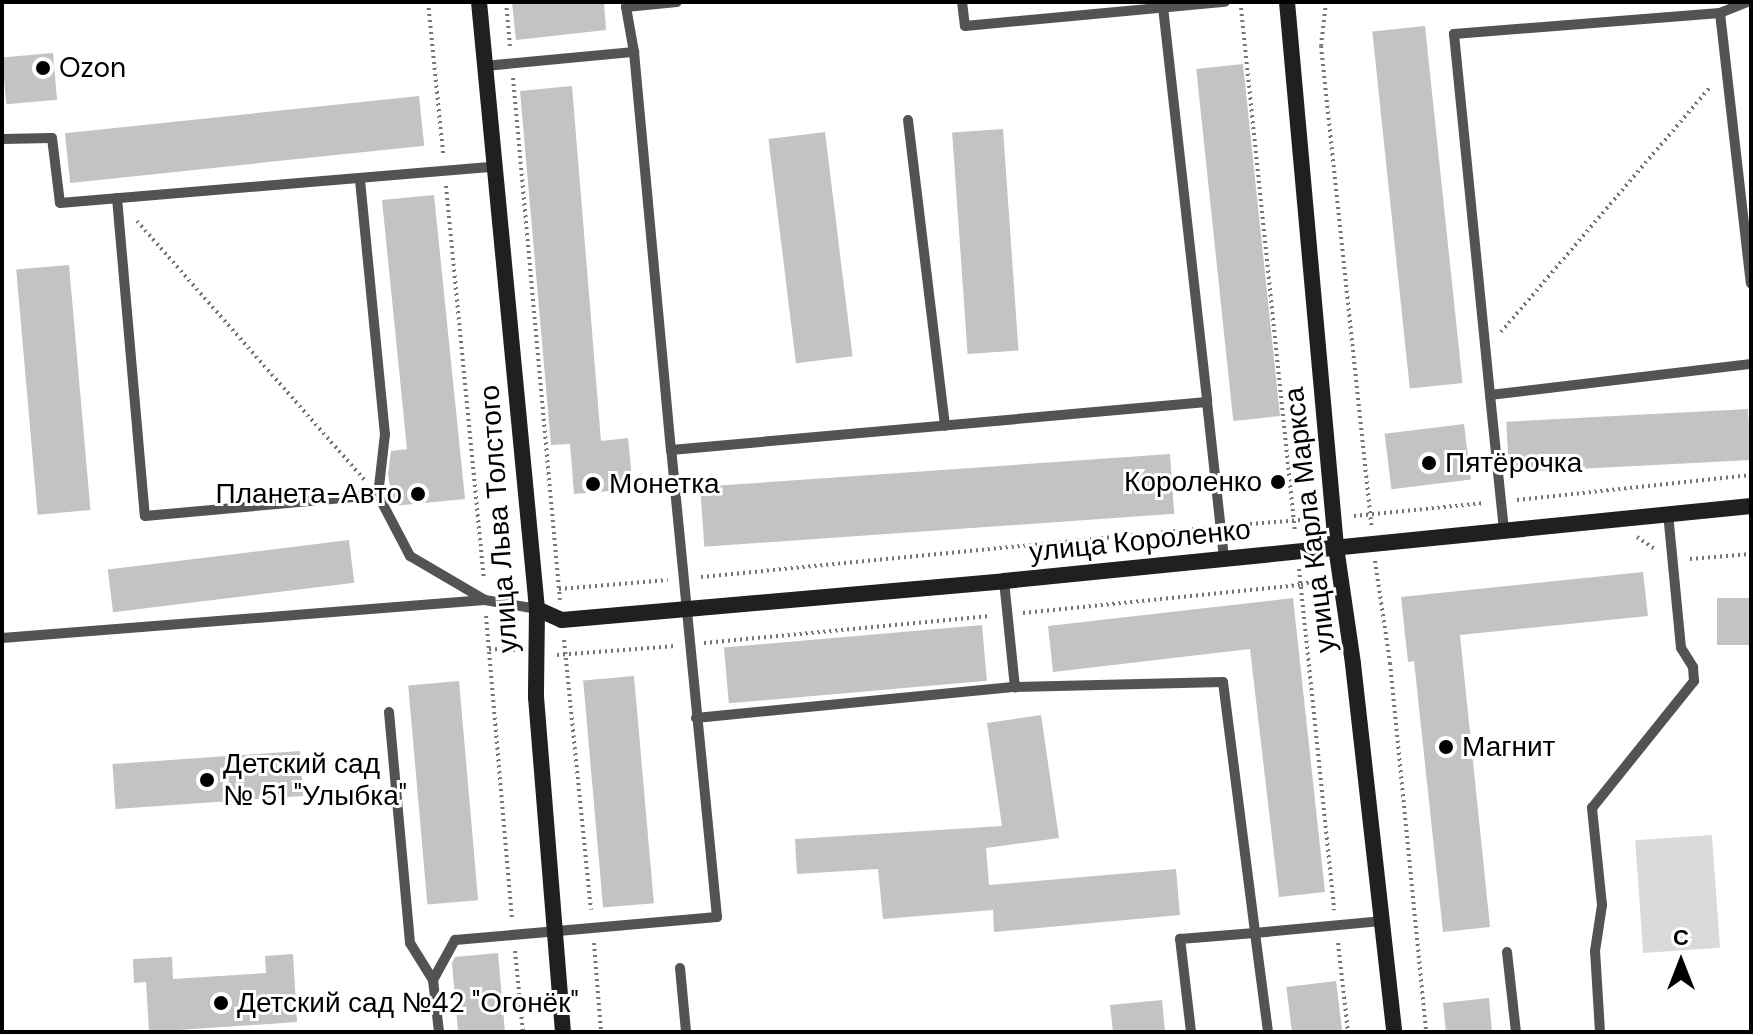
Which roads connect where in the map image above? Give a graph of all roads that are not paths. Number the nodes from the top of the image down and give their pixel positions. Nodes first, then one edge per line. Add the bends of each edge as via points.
1 (479, 2) edge
2 (677, 2) edge
3 (962, 2) edge
4 (1225, 2) edge
5 (1287, 2) edge
6 (1747, 2) edge
7 (1163, 7) junction
8 (1720, 13) junction
9 (634, 52) junction
10 (485, 66) junction
11 (908, 120) dead end
12 (2, 139) edge
13 (493, 167) junction
14 (360, 180) junction
15 (117, 198) junction
16 (1751, 283) edge
17 (1751, 364) edge
18 (1490, 395) junction
19 (1207, 402) junction
20 (945, 426) junction
21 (671, 450) junction
22 (378, 495) junction
23 (1751, 506) edge
24 (1668, 513) junction
25 (1504, 530) junction
26 (1336, 547) junction
27 (1224, 558) junction
28 (1004, 581) junction
29 (485, 600) junction
30 (685, 608) junction
31 (537, 609) junction
32 (2, 638) edge
33 (1015, 687) junction
34 (389, 712) dead end
35 (696, 718) junction
36 (1383, 921) junction
37 (554, 930) junction
38 (1255, 933) junction
39 (1507, 952) dead end
40 (680, 968) dead end
41 (433, 980) junction
42 (439, 1032) edge
43 (563, 1032) edge
44 (686, 1032) edge
45 (1191, 1032) edge
46 (1268, 1032) edge
47 (1394, 1032) edge
48 (1516, 1032) edge
49 (1600, 1032) edge

1 - 10 street, улица Льва Толстого
2 - 9 lane via 626,7
3 - 7 lane via 965,26
4 - 7 lane
5 - 26 street, улица Карла Маркса
6 - 8 lane
7 - 19 lane
8 - 16 lane
8 - 18 lane via 1454,34
9 - 10 lane
9 - 21 lane
10 - 13 street, улица Льва Толстого
11 - 20 lane
12 - 15 lane via 52,138 60,203
13 - 14 lane
13 - 31 street, улица Льва Толстого
14 - 15 lane
14 - 22 lane via 385,434
15 - 22 lane via 145,516
17 - 18 lane
18 - 25 lane
19 - 20 lane
19 - 27 lane
20 - 21 lane
21 - 30 lane
22 - 29 lane via 410,556
23 - 24 street, улица Короленко
24 - 25 street, улица Короленко
24 - 49 lane via 1681,648 1693,667 1694,681 1592,808 1602,905 1595,951
25 - 26 street, улица Короленко
26 - 27 street, улица Короленко
26 - 36 street, улица Карла Маркса
27 - 28 street, улица Короленко
28 - 30 street, улица Короленко
28 - 33 lane
29 - 31 lane
29 - 32 lane
30 - 31 street, улица Короленко via 562,620
30 - 35 lane
31 - 37 street, улица Льва Толстого via 536,697
33 - 35 lane
33 - 38 lane via 1223,682
34 - 41 lane via 410,943
35 - 37 lane via 717,917
36 - 38 lane
36 - 47 street, улица Карла Маркса
37 - 41 lane via 455,940
37 - 43 street, улица Льва Толстого
38 - 45 lane via 1180,939
38 - 46 lane
39 - 48 lane
40 - 44 lane
41 - 42 lane

